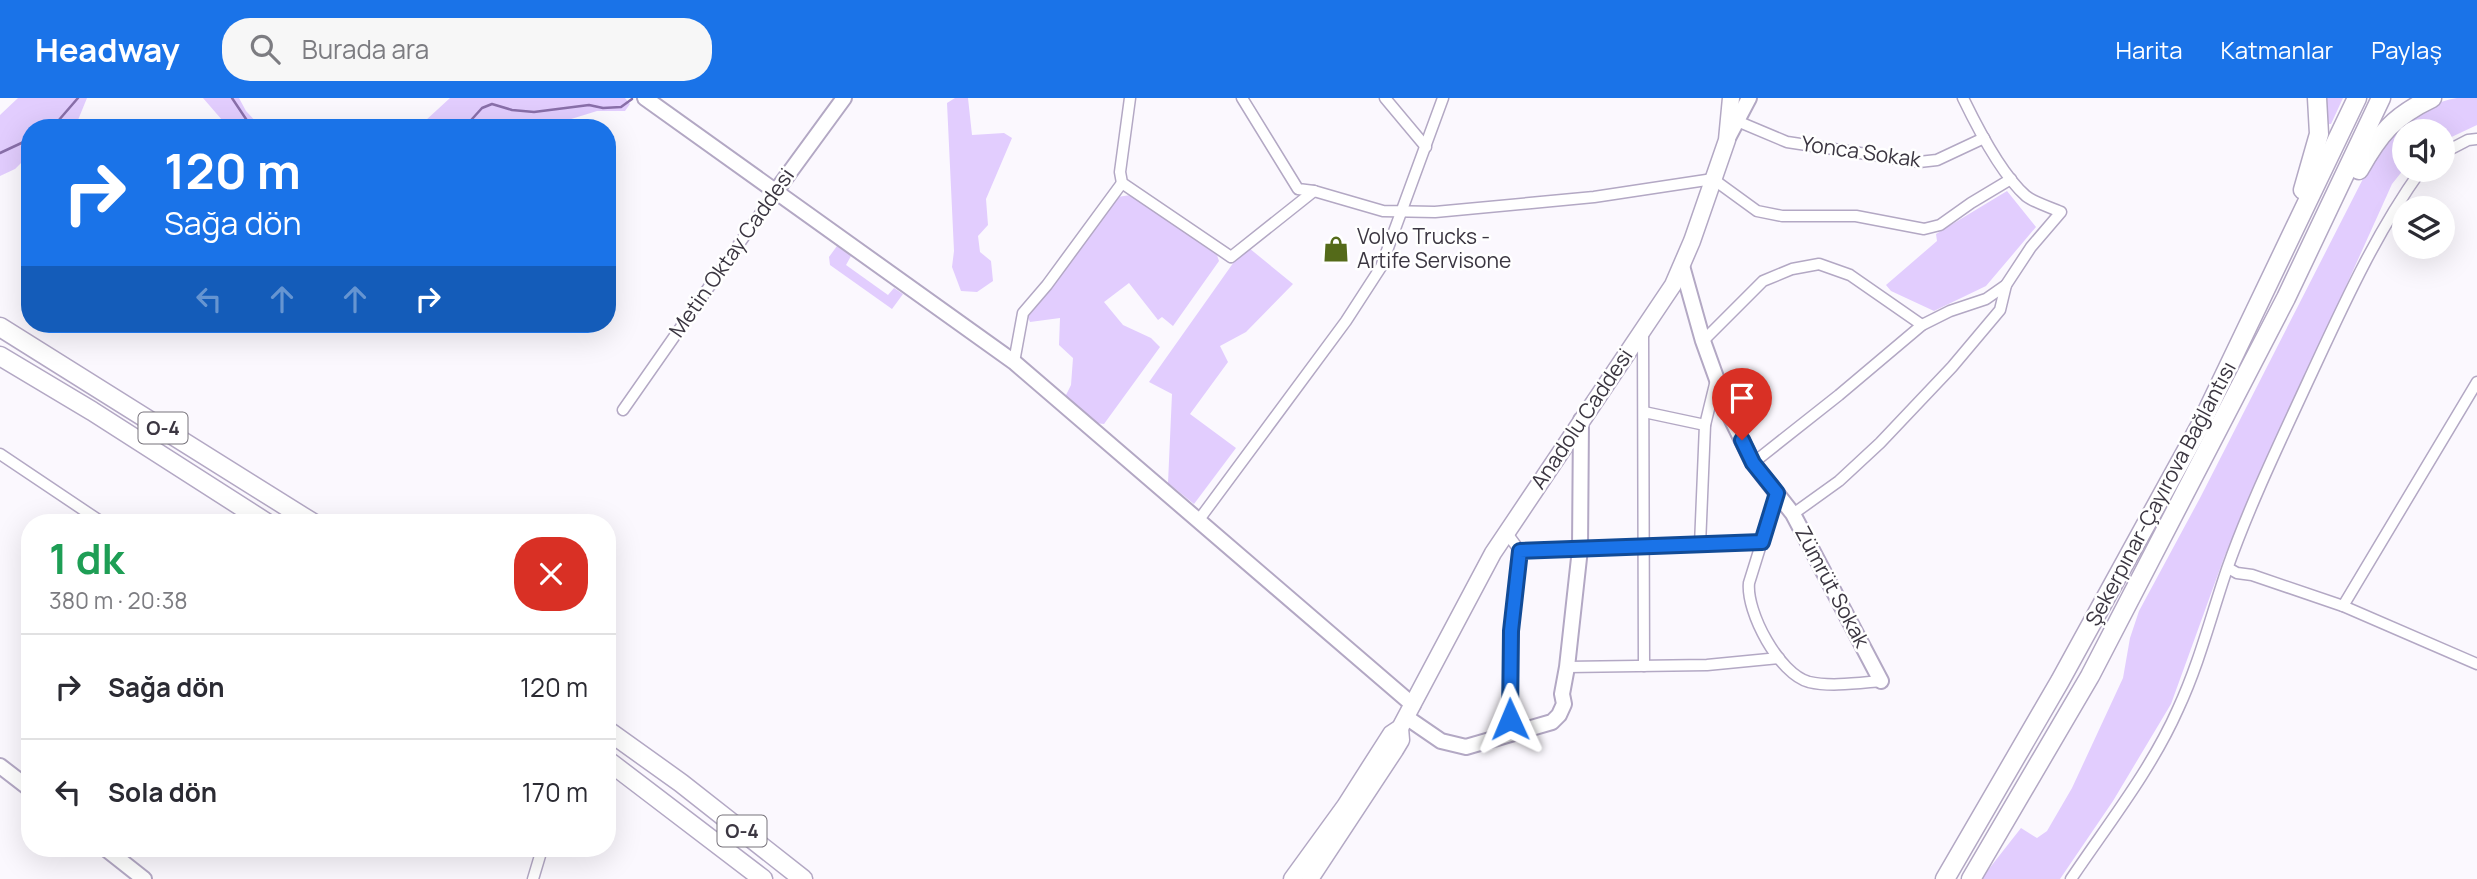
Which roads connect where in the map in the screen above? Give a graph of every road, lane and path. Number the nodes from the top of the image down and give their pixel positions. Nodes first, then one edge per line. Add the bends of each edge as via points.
1 (645, 98) edge
2 (844, 98) edge
3 (1130, 98) edge
4 (1242, 98) edge
5 (1385, 98) edge
6 (1443, 98) edge
7 (1731, 98) edge
8 (1749, 98) edge
9 (1963, 98) edge
10 (2317, 98) edge
11 (2357, 98) edge
12 (2381, 98) edge
13 (2432, 98) edge
14 (1737, 121) junction
15 (1984, 138) junction
16 (2477, 139) edge
17 (1727, 140) junction
18 (1426, 147) junction
19 (2455, 147) edge
20 (1713, 179) junction
21 (2011, 179) junction
22 (2413, 182) edge
23 (1122, 183) junction
24 (776, 191) junction
25 (1314, 191) junction
26 (1402, 210) junction
27 (1682, 266) junction
28 (2301, 266) junction
29 (2006, 285) junction
30 (2256, 309) junction
31 (1922, 325) junction
32 (1643, 329) junction
33 (6, 330) edge
34 (1703, 341) junction
35 (0, 356) edge
36 (1014, 362) junction
37 (1717, 380) junction
38 (2477, 382) edge
39 (622, 410) dead end
40 (1644, 412) junction
41 (1581, 420) junction
42 (1705, 425) junction
43 (0, 454) edge
44 (1753, 463) junction
45 (1777, 493) junction
46 (90, 514) edge
47 (253, 514) edge
48 (299, 514) edge
49 (1793, 514) junction
50 (1198, 521) junction
51 (1506, 532) junction
52 (1762, 542) junction
53 (1699, 545) junction
54 (1642, 547) junction
55 (1580, 549) junction
56 (1520, 551) junction
57 (2228, 568) junction
58 (2343, 606) junction
59 (1779, 658) junction
60 (2477, 664) edge
61 (1644, 666) junction
62 (1567, 667) junction
63 (1881, 681) joint
64 (1406, 717) junction
65 (1511, 734) junction
66 (616, 736) edge
67 (0, 766) edge
68 (616, 767) edge
69 (21, 782) edge
70 (116, 857) edge
71 (540, 857) edge
72 (144, 879) edge
73 (533, 879) edge
74 (763, 879) edge
75 (803, 879) edge
76 (1292, 879) edge
77 (1310, 879) edge
78 (1945, 879) edge
79 (1971, 879) edge
80 (2071, 879) edge

1 - 24 street
2 - 24 street, Metin Oktay Caddesi
3 - 23 street
4 - 25 street via 1298,189
5 - 18 street
6 - 18 street
7 - 17 main road, Anadolu Caddesi
8 - 14 street
9 - 15 street
10 - 30 highway via 2316,149 2308,179
11 - 30 highway, Şekerpınar-Çayırova Bağlantısı
12 - 28 highway, Şekerpınar-Çayırova Bağlantısı
13 - 28 highway via 2398,117 2380,135
14 - 15 street, Yonca Sokak via 1787,142 1919,162 1937,160
14 - 17 street
15 - 21 street
16 - 19 street
17 - 20 main road, Anadolu Caddesi
18 - 26 street
20 - 21 street via 1757,211 1782,216 1856,216 1924,229 1940,225
20 - 26 street via 1580,198 1435,212
20 - 27 main road, Anadolu Caddesi
21 - 29 street via 2028,198 2061,212
22 - 57 street via 2343,306 2267,470
23 - 25 street via 1231,257
23 - 36 street via 1023,313
24 - 36 street
24 - 39 street, Metin Oktay Caddesi
25 - 26 street via 1383,211
26 - 50 street via 1381,267 1346,321
27 - 32 main road, Anadolu Caddesi
27 - 34 street, Zümrüt Sokak
28 - 79 highway, Şekerpınar-Çayırova Bağlantısı via 2090,676
29 - 31 street via 1986,299
29 - 49 street via 2000,310 1952,367 1849,471
30 - 78 highway, Şekerpınar-Çayırova Bağlantısı via 2201,424
31 - 34 street via 1850,275 1819,264 1763,281
31 - 44 street
32 - 40 street
32 - 41 main road, Anadolu Caddesi
33 - 48 highway, O-4
34 - 37 street, Zümrüt Sokak
35 - 47 highway, O-4
36 - 50 street
37 - 42 street
37 - 44 street, Zümrüt Sokak
38 - 58 street
40 - 42 street
40 - 54 street
41 - 51 main road, Anadolu Caddesi
41 - 55 street
42 - 53 street
43 - 46 street
44 - 45 street, Zümrüt Sokak
45 - 49 street, Zümrüt Sokak
45 - 52 street
49 - 63 street, Zümrüt Sokak
50 - 64 street
51 - 56 street
51 - 64 main road, Anadolu Caddesi
52 - 53 street
52 - 59 street via 1748,595 1753,614
53 - 54 street
54 - 55 street
54 - 61 street
55 - 56 street
55 - 62 street
56 - 65 street via 1511,631
57 - 58 street
57 - 80 street via 2177,713
58 - 60 street
59 - 61 street
59 - 63 street via 1809,682
61 - 62 street
62 - 65 street via 1559,715 1552,722
64 - 65 street via 1432,737 1456,746 1482,744
64 - 76 main road, Anadolu Caddesi
64 - 77 main road, Anadolu Caddesi via 1401,740
66 - 75 highway, O-4
67 - 69 street
68 - 74 highway, O-4
70 - 72 street
71 - 73 street

